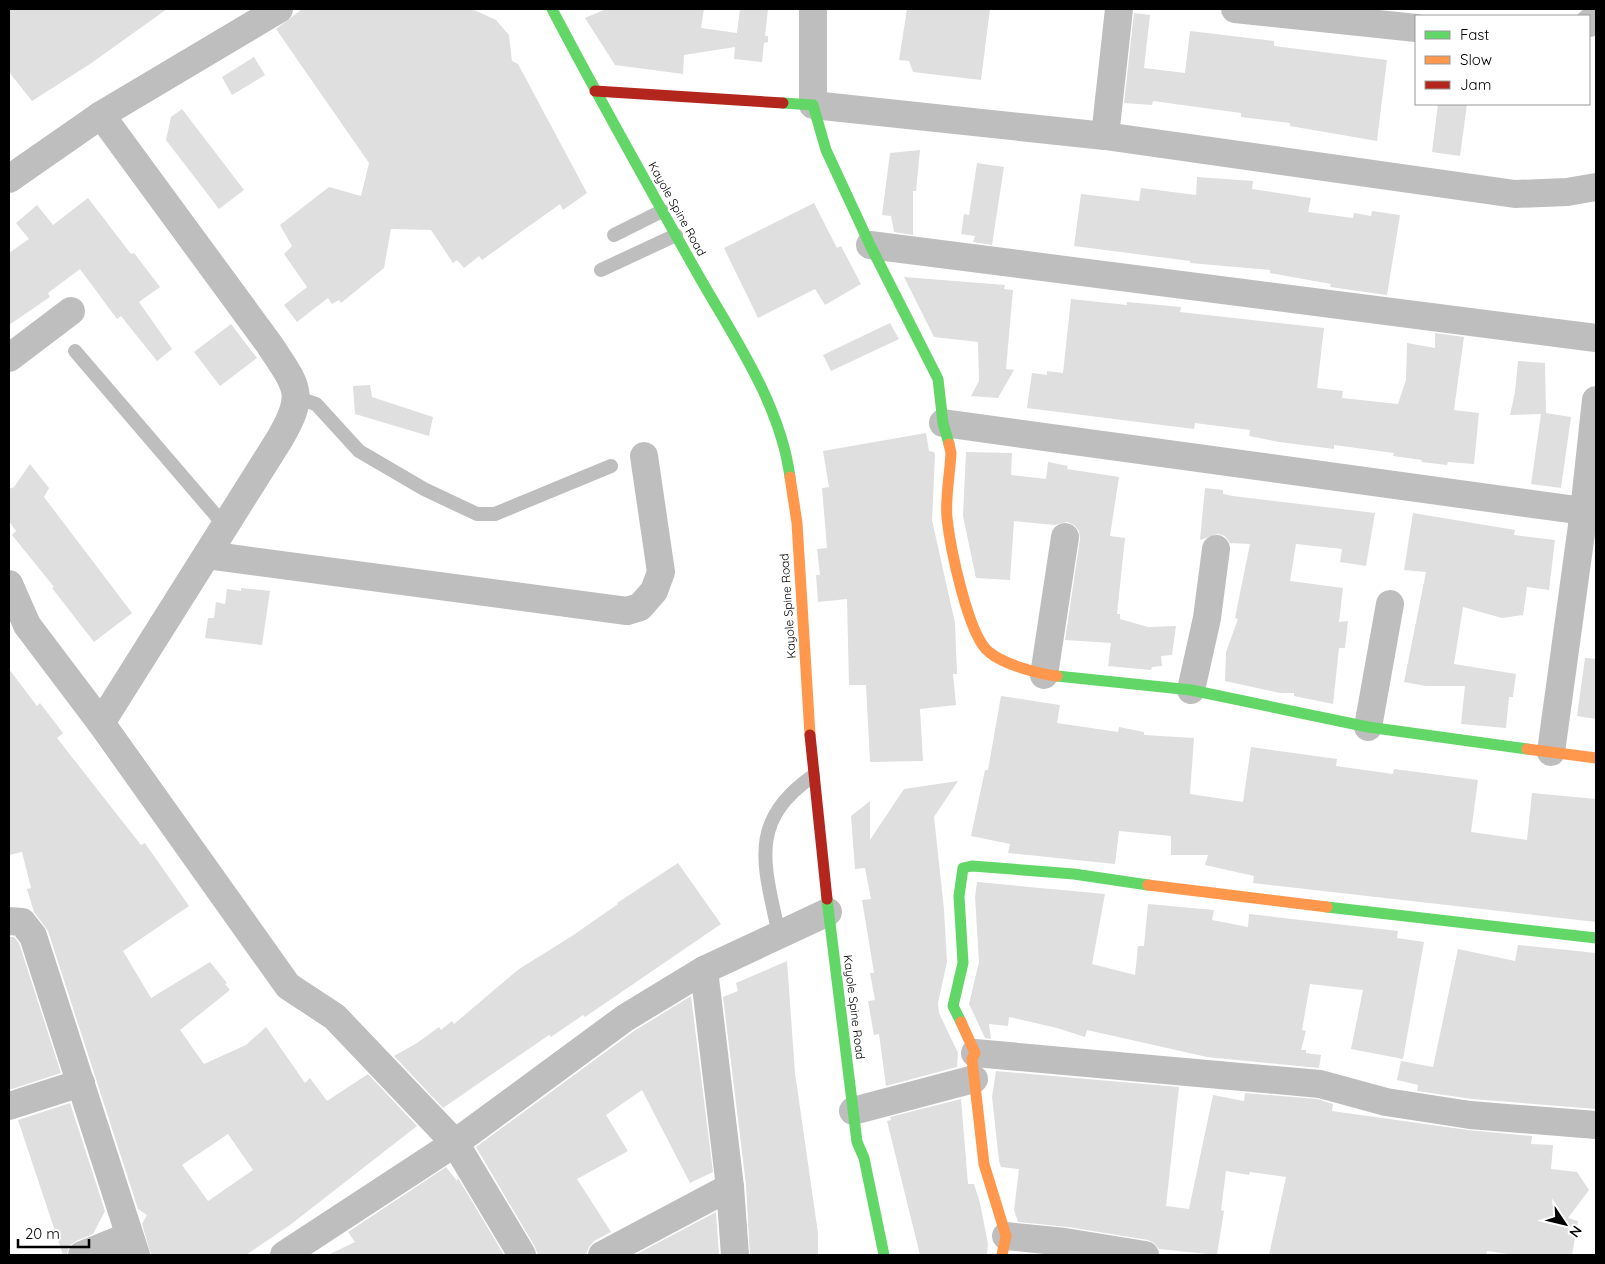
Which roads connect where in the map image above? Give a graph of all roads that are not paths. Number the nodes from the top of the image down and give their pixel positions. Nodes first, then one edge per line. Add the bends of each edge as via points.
1 (280, 9) edge
2 (552, 9) edge
3 (813, 9) edge
4 (1119, 9) edge
5 (1235, 9) edge
6 (1415, 28) edge
7 (595, 91) junction
8 (813, 105) junction
9 (101, 114) junction
10 (1105, 136) junction
11 (9, 179) edge
12 (1596, 187) edge
13 (662, 211) junction
14 (614, 235) dead end
15 (676, 235) junction
16 (870, 245) junction
17 (601, 270) dead end
18 (72, 311) dead end
19 (1596, 338) edge
20 (75, 351) dead end
21 (9, 358) edge
22 (297, 398) junction
23 (1596, 400) edge
24 (943, 423) junction
25 (644, 456) dead end
26 (611, 466) dead end
27 (1584, 511) junction
28 (225, 526) junction
29 (1064, 537) dead end
30 (1216, 549) dead end
31 (207, 555) junction
32 (9, 584) edge
33 (1390, 604) dead end
34 (1044, 675) junction
35 (1190, 690) junction
36 (101, 723) junction
37 (1368, 727) junction
38 (1551, 752) junction
39 (1596, 758) edge
40 (813, 776) junction
41 (828, 912) junction
42 (9, 921) edge
43 (779, 935) junction
44 (1596, 938) edge
45 (704, 970) junction
46 (975, 1066) junction
47 (81, 1083) junction
48 (9, 1106) edge
49 (853, 1111) junction
50 (1596, 1126) edge
51 (455, 1143) junction
52 (730, 1187) junction
53 (319, 1244) edge
54 (133, 1246) edge
55 (1004, 1246) edge
56 (82, 1255) edge
57 (284, 1255) edge
58 (522, 1255) edge
59 (602, 1255) edge
60 (735, 1255) edge
61 (884, 1255) edge
62 (1145, 1255) edge

1 - 9 street
2 - 7 street, Kayole Spine Road
3 - 8 street
4 - 10 street
5 - 6 street
7 - 8 street
7 - 13 street, Kayole Spine Road
8 - 10 street
8 - 16 street via 826,150
9 - 11 street
9 - 22 street via 269,344 292,378
10 - 12 street via 1515,194
13 - 14 lane
13 - 15 street, Kayole Spine Road
15 - 17 lane
15 - 40 street, Kayole Spine Road via 776,419 788,461 797,523
16 - 19 street
16 - 24 street via 938,379
18 - 21 street
20 - 28 lane
22 - 26 lane via 316,404 359,452 476,514 495,514
22 - 28 street via 292,419
23 - 27 street
24 - 27 street
24 - 34 street via 951,452 947,517 965,603 976,636 988,652
25 - 31 street via 661,572 654,591 640,607 627,612
27 - 38 street
28 - 31 street
29 - 34 street
30 - 35 street via 1207,618
31 - 36 street
32 - 36 street via 27,625
33 - 37 street
34 - 35 street
35 - 37 street
36 - 51 street via 288,986 335,1017
37 - 38 street
38 - 39 street
40 - 41 street, Kayole Spine Road
40 - 43 lane via 791,790 776,810 766,835 765,867
41 - 43 street
41 - 49 street, Kayole Spine Road
42 - 47 street via 22,922 33,936
43 - 45 street
44 - 46 street via 1229,896 1074,874 972,866 963,868 959,896 963,963 953,1006
45 - 51 street via 625,1018
45 - 52 street
46 - 49 street
46 - 50 street via 1320,1084 1386,1102 1460,1113
46 - 55 street via 984,1164
47 - 48 street
47 - 54 street
49 - 61 street, Kayole Spine Road via 857,1142 864,1158
51 - 53 street
51 - 58 street
52 - 59 street
52 - 60 street
53 - 57 street
54 - 56 street
55 - 62 street via 1065,1242

